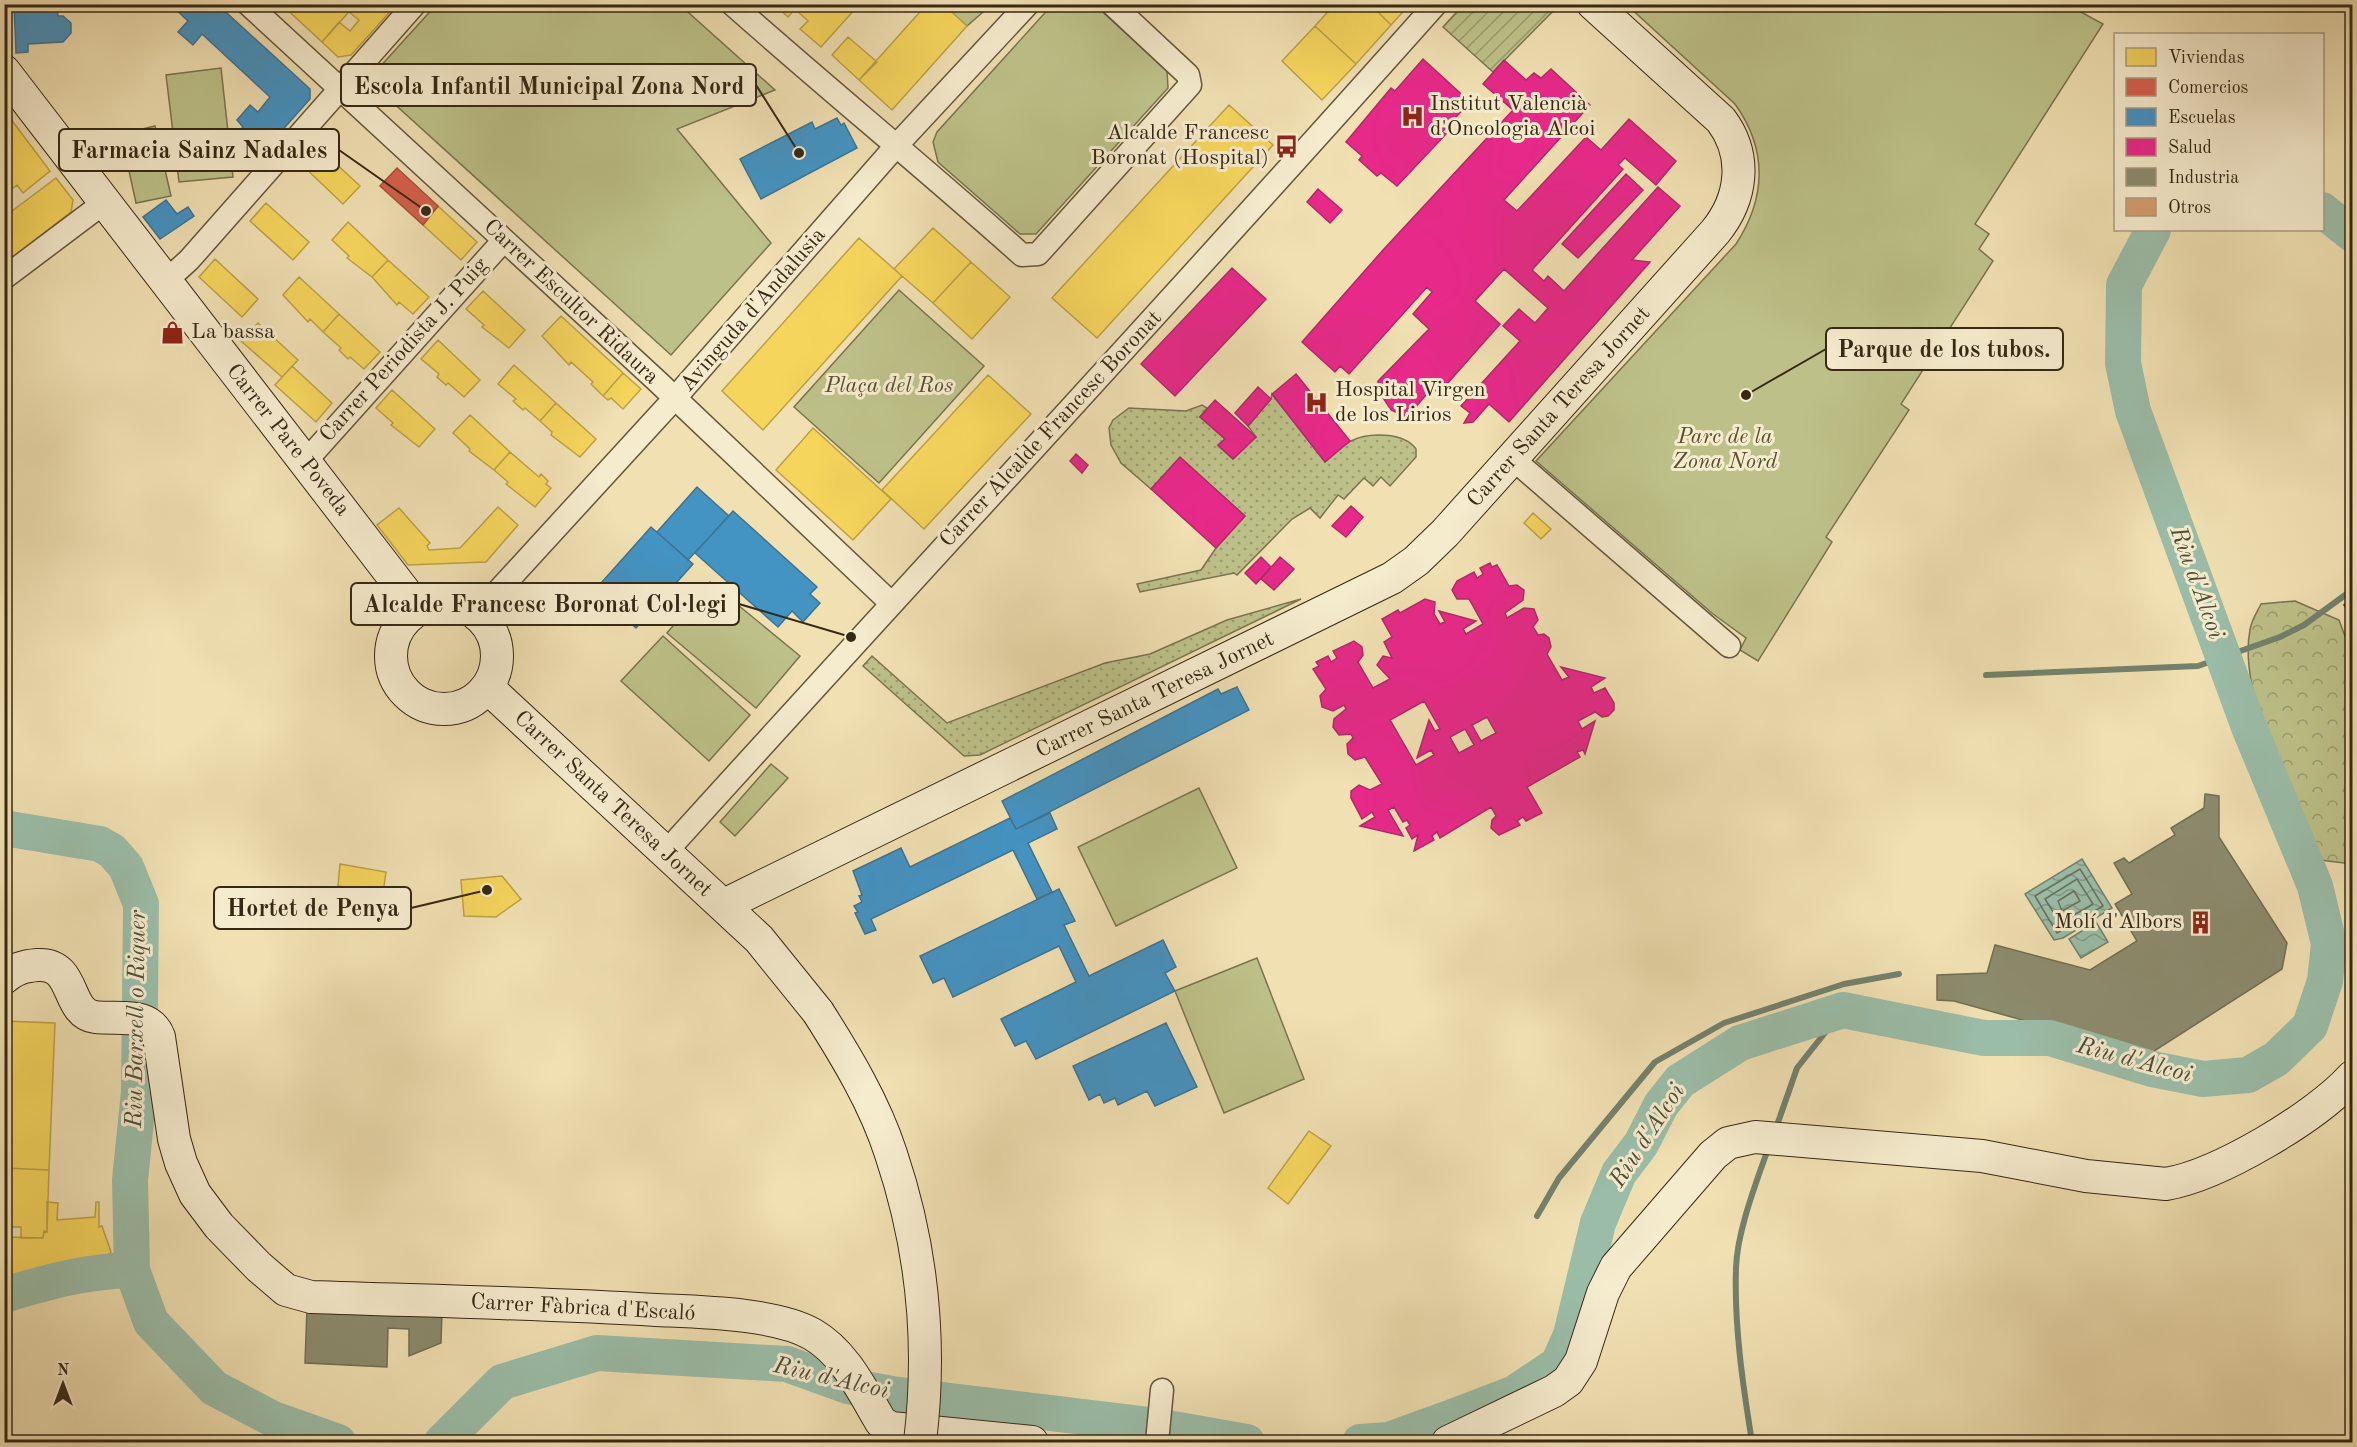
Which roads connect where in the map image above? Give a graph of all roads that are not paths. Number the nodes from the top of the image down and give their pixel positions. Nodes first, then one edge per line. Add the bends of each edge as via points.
1 (248, 4) edge
2 (415, 4) edge
3 (732, 4) edge
4 (1028, 4) edge
5 (1112, 4) edge
6 (1436, 4) edge
7 (1593, 4) edge
8 (4, 71) edge
9 (342, 89) junction
10 (896, 146) junction
11 (105, 202) junction
12 (504, 240) junction
13 (4, 278) edge
14 (166, 281) junction
15 (675, 398) junction
16 (1513, 459) junction
17 (305, 462) junction
18 (891, 603) junction
19 (418, 609) junction
20 (477, 614) junction
21 (1729, 646) dead end
22 (487, 687) junction
23 (664, 853) junction
24 (724, 905) junction
25 (4, 978) edge
26 (2352, 1077) edge
27 (1161, 1390) dead end
28 (1023, 1442) edge
29 (920, 1443) edge
30 (1157, 1443) edge
31 (1448, 1443) edge

1 - 9 street, Carrer Escultor Ridaura
2 - 9 street
3 - 10 street
4 - 10 street, Avinguda d'Andalusia
5 - 10 street via 1188,75 1190,85 1038,254 1022,255
6 - 18 street, Carrer Alcalde Francesc Boronat
7 - 16 street, Carrer Santa Teresa Jornet via 1721,120 1735,144 1739,175 1735,199 1725,220
8 - 11 street, Carrer Pare Poveda
9 - 12 street, Carrer Escultor Ridaura
9 - 14 street
10 - 15 street, Avinguda d'Andalusia
11 - 13 street
11 - 14 street, Carrer Pare Poveda
12 - 15 street, Carrer Escultor Ridaura
12 - 17 street, Carrer Periodista J. Puig
14 - 17 street, Carrer Pare Poveda
15 - 18 street, Carrer Escultor Ridaura
15 - 20 street, Avinguda d'Andalusia
16 - 21 street
16 - 24 street, Carrer Santa Teresa Jornet via 1434,544 1392,578
17 - 19 street, Carrer Pare Poveda
18 - 23 street, Carrer Alcalde Francesc Boronat
19 - 20 street via 447,603
19 - 22 street via 394,639 392,663 400,686 419,702 443,709 468,703
20 - 22 street via 487,624 497,649 494,675
22 - 23 street, Carrer Santa Teresa Jornet
23 - 24 street, Carrer Santa Teresa Jornet
24 - 29 street, bridge via 776,958 818,1012 870,1105 891,1152 922,1290 927,1381
25 - 28 street, Carrer Fàbrica d'Escaló via 26,966 49,966 60,972 80,1008 94,1017 147,1020 155,1026 174,1139 195,1194 219,1226 286,1290 311,1297 585,1306 745,1317 809,1332 832,1348 881,1422 891,1428
26 - 31 street via 2325,1104 2248,1151 2166,1184 2086,1176 1982,1156 1755,1137 1728,1143 1713,1155 1616,1267 1603,1293 1581,1361 1568,1381
27 - 30 street

